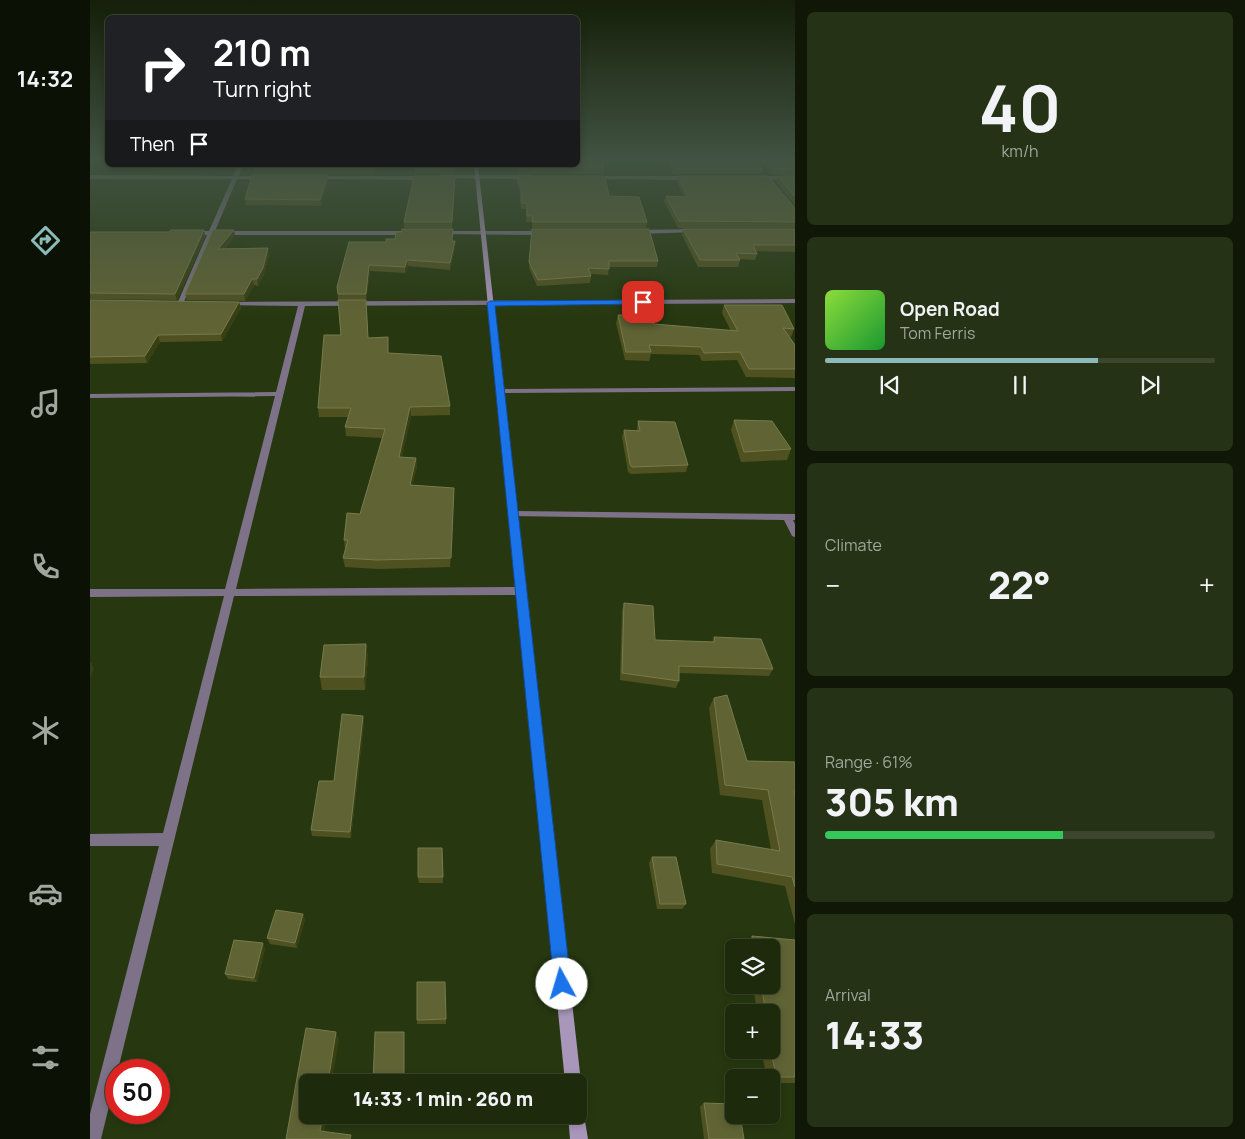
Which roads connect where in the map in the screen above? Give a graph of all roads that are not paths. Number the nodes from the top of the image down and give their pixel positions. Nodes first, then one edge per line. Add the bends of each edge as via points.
1 (220, 211) edge
2 (481, 211) edge
3 (707, 231) edge
4 (629, 232) edge
5 (180, 233) edge
6 (210, 233) junction
7 (415, 233) edge
8 (434, 233) edge
9 (483, 233) junction
10 (551, 233) edge
11 (795, 302) edge
12 (490, 303) junction
13 (171, 304) edge
14 (180, 304) junction
15 (190, 304) edge
16 (218, 304) edge
17 (302, 305) junction
18 (795, 389) edge
19 (500, 391) junction
20 (279, 394) junction
21 (90, 396) edge
22 (513, 514) junction
23 (791, 517) edge
24 (795, 534) edge
25 (230, 591) junction
26 (521, 591) junction
27 (90, 594) edge
28 (167, 839) junction
29 (90, 840) edge
30 (572, 1074) edge
31 (577, 1124) edge
32 (92, 1139) edge
33 (579, 1139) edge

1 - 6 street
2 - 9 main road
3 - 4 street
5 - 6 street
6 - 7 street
6 - 14 street
8 - 9 street
9 - 10 street
9 - 12 main road
11 - 12 street
12 - 17 street
12 - 19 main road
13 - 14 street
14 - 15 street
16 - 17 street
17 - 20 street
18 - 19 street
19 - 22 main road
20 - 21 street
20 - 25 street
22 - 23 street
22 - 26 main road
23 - 24 street
25 - 26 street
25 - 27 street
25 - 28 street
26 - 30 main road
28 - 29 street
28 - 32 street
31 - 33 main road

